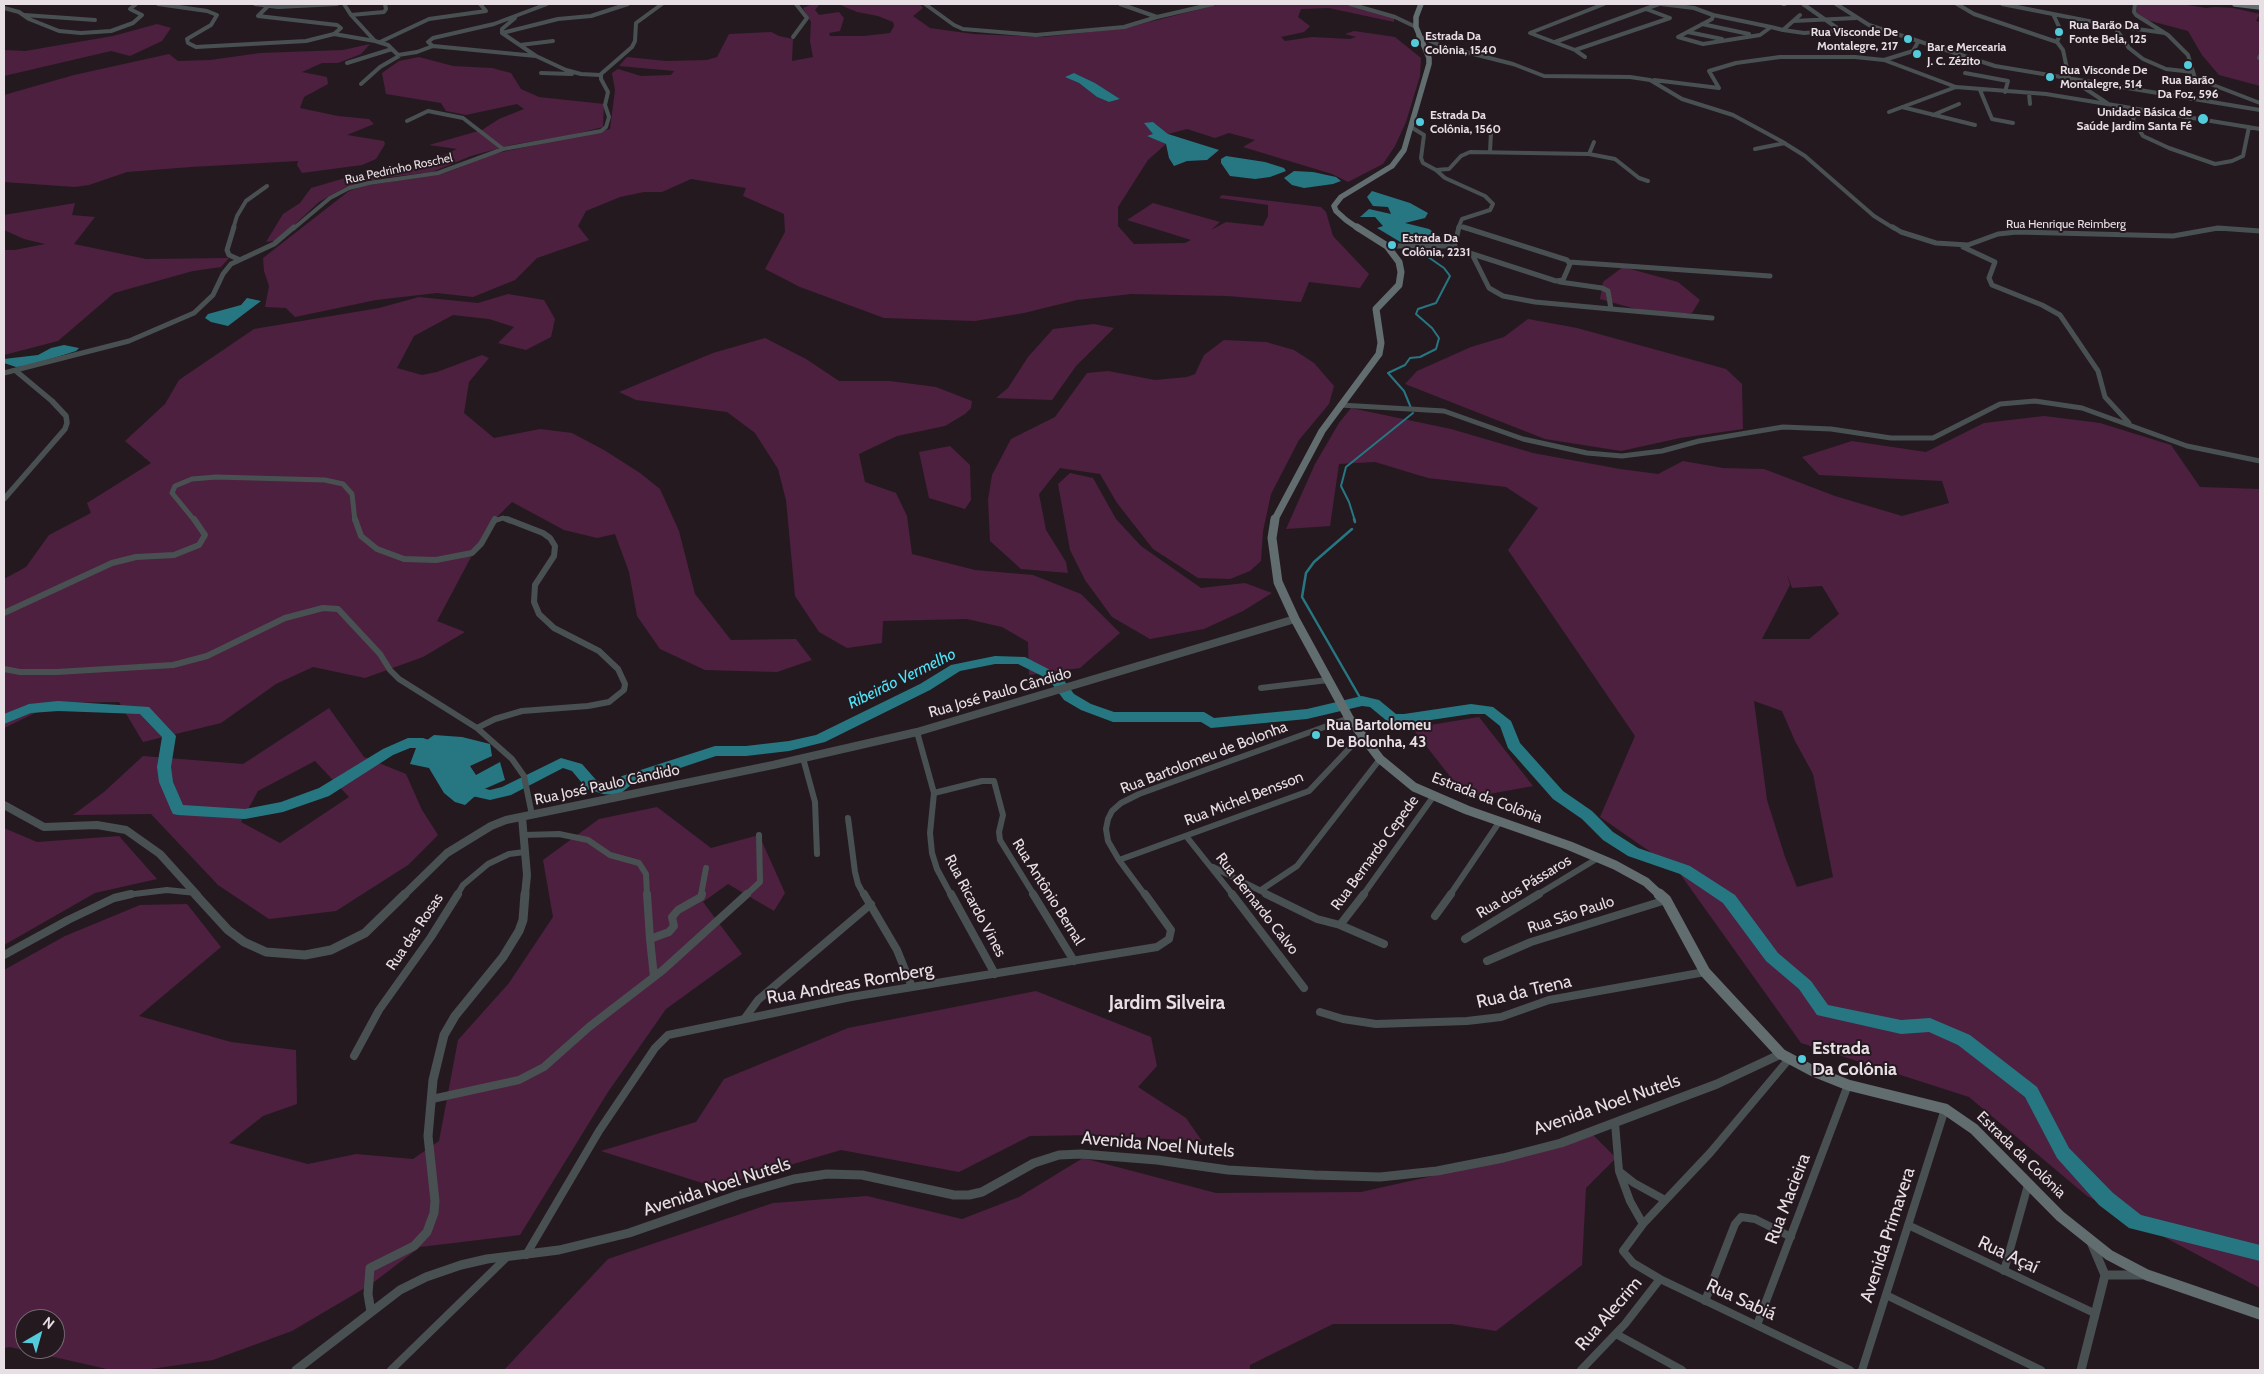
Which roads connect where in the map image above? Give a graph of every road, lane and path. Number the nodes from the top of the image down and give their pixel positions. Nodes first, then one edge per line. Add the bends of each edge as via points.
1 (136, 4) edge
2 (158, 4) edge
3 (255, 4) edge
4 (337, 4) edge
5 (344, 4) edge
6 (384, 4) edge
7 (480, 4) edge
8 (547, 4) edge
9 (628, 4) edge
10 (662, 4) edge
11 (796, 4) edge
12 (925, 4) edge
13 (1120, 4) edge
14 (1213, 4) edge
15 (1350, 4) edge
16 (1421, 4) edge
17 (1604, 4) edge
18 (1660, 4) edge
19 (1697, 4) edge
20 (1804, 4) edge
21 (1836, 4) edge
22 (1957, 4) edge
23 (2002, 4) edge
24 (2135, 4) edge
25 (2236, 4) edge
26 (269, 5) edge
27 (2260, 7) edge
28 (4, 8) edge
29 (1694, 8) junction
30 (1646, 9) junction
31 (22, 14) junction
32 (2053, 14) junction
33 (351, 15) junction
34 (518, 15) junction
35 (1714, 15) junction
36 (1800, 15) dead end
37 (1158, 17) junction
38 (1857, 18) junction
39 (95, 20) dead end
40 (1825, 20) junction
41 (1793, 21) junction
42 (1702, 24) junction
43 (2114, 26) junction
44 (1416, 27) junction
45 (1771, 27) junction
46 (1783, 30) junction
47 (1688, 32) junction
48 (502, 33) junction
49 (334, 34) junction
50 (2166, 34) junction
51 (1752, 35) junction
52 (1418, 36) junction
53 (792, 37) dead end
54 (1725, 40) junction
55 (375, 41) junction
56 (553, 41) dead end
57 (380, 42) junction
58 (1554, 42) junction
59 (1918, 42) junction
60 (2057, 42) junction
61 (519, 45) junction
62 (433, 46) junction
63 (392, 48) junction
64 (1575, 50) junction
65 (399, 56) junction
66 (536, 56) junction
67 (1585, 57) dead end
68 (1884, 60) junction
69 (347, 63) dead end
70 (2193, 72) junction
71 (540, 73) dead end
72 (1965, 73) dead end
73 (581, 74) junction
74 (600, 75) junction
75 (2069, 78) junction
76 (1650, 80) junction
77 (360, 84) dead end
78 (1956, 87) junction
79 (1980, 90) junction
80 (2005, 92) junction
81 (2028, 93) junction
82 (2260, 103) edge
83 (1959, 104) dead end
84 (2030, 104) dead end
85 (2108, 104) junction
86 (1902, 107) junction
87 (2137, 109) junction
88 (2260, 110) edge
89 (1889, 112) dead end
90 (1932, 115) junction
91 (407, 121) dead end
92 (2013, 123) dead end
93 (2260, 123) edge
94 (1975, 125) dead end
95 (1411, 127) junction
96 (2248, 127) junction
97 (2258, 129) edge
98 (1491, 132) dead end
99 (1594, 142) dead end
100 (1786, 143) junction
101 (503, 149) junction
102 (1755, 149) dead end
103 (1490, 152) junction
104 (1589, 154) junction
105 (1436, 170) junction
106 (1648, 181) dead end
107 (267, 186) dead end
108 (1459, 226) junction
109 (2260, 230) edge
110 (1387, 246) junction
111 (1962, 246) junction
112 (1454, 248) junction
113 (1472, 254) junction
114 (238, 259) junction
115 (1570, 262) junction
116 (1770, 276) dead end
117 (1559, 282) junction
118 (1611, 309) junction
119 (1712, 318) dead end
120 (16, 372) junction
121 (4, 373) edge
122 (1340, 405) junction
123 (2134, 428) junction
124 (2260, 461) edge
125 (4, 499) edge
126 (4, 613) edge
127 (1295, 619) junction
128 (4, 669) edge
129 (1328, 680) junction
130 (1260, 688) dead end
131 (1346, 713) junction
132 (477, 728) junction
133 (917, 732) junction
134 (1361, 736) junction
135 (803, 758) junction
136 (1380, 759) junction
137 (934, 793) junction
138 (1433, 797) junction
139 (4, 805) edge
140 (527, 816) junction
141 (848, 818) dead end
142 (1500, 821) junction
143 (524, 835) junction
144 (759, 835) dead end
145 (1186, 836) junction
146 (525, 852) junction
147 (818, 854) dead end
148 (1598, 858) junction
149 (1119, 860) junction
150 (1211, 866) junction
151 (706, 868) dead end
152 (1261, 890) junction
153 (196, 893) junction
154 (1666, 900) junction
155 (871, 904) junction
156 (1435, 916) dead end
157 (1340, 925) junction
158 (650, 939) junction
159 (1465, 939) dead end
160 (1384, 944) dead end
161 (1157, 947) joint
162 (4, 954) edge
163 (1074, 961) junction
164 (1487, 961) dead end
165 (1705, 972) junction
166 (996, 974) junction
167 (654, 977) junction
168 (912, 987) junction
169 (1304, 988) dead end
170 (1320, 1012) dead end
171 (745, 1018) junction
172 (354, 1056) dead end
173 (1785, 1056) junction
174 (1848, 1085) junction
175 (432, 1099) junction
176 (1945, 1110) junction
177 (1615, 1123) junction
178 (1619, 1171) junction
179 (2028, 1185) junction
180 (1665, 1200) junction
181 (1643, 1224) junction
182 (1908, 1225) junction
183 (1791, 1236) junction
184 (2090, 1240) junction
185 (526, 1255) junction
186 (507, 1257) junction
187 (2004, 1271) junction
188 (2105, 1275) junction
189 (2147, 1275) junction
190 (1660, 1279) junction
191 (1886, 1295) junction
192 (1705, 1302) junction
193 (371, 1312) junction
194 (2094, 1313) junction
195 (2260, 1314) edge
196 (1757, 1325) junction
197 (1616, 1334) junction
198 (296, 1370) edge
199 (391, 1370) edge
200 (1581, 1370) edge
201 (1682, 1370) edge
202 (1850, 1370) edge
203 (1862, 1370) edge
204 (2041, 1370) edge
205 (2081, 1370) edge

1 - 31 street via 130,9 141,14 140,18 127,26 104,31 59,31
2 - 49 street via 216,15 211,25 187,39 196,47 301,42
3 - 26 street
4 - 26 street
5 - 33 street
6 - 33 street via 384,12
7 - 57 street via 486,10 429,19
8 - 34 street
9 - 48 street via 591,16 558,19
10 - 74 street via 636,23 632,47
11 - 53 street via 807,18
12 - 37 street via 958,27 1027,34 1124,27
13 - 37 street
14 - 37 street
15 - 44 street via 1395,17
16 - 44 main road, Estrada da Colônia
17 - 58 street via 1530,33
18 - 29 street
18 - 30 street
19 - 29 street
20 - 40 street
21 - 38 street
22 - 60 street via 1974,14
23 - 32 street
24 - 50 street via 2136,15
25 - 27 main road
26 - 49 street via 258,16 341,26 341,30
28 - 31 street
29 - 35 street
30 - 58 street
30 - 64 street via 1670,18
31 - 39 street
32 - 43 street
32 - 60 street via 2061,32
33 - 55 street
34 - 48 street via 502,29
34 - 62 street via 433,38 428,42
35 - 42 street
35 - 45 street
36 - 41 street
38 - 40 street
38 - 59 street
40 - 41 street
40 - 46 street via 1840,30 1804,33
41 - 46 street
42 - 47 street
42 - 51 street
43 - 50 street
43 - 70 street via 2135,54 2168,70
44 - 52 main road, Estrada da Colônia
45 - 46 street
45 - 51 street via 1760,35
47 - 54 street
47 - 54 street via 1678,37 1703,44
48 - 61 street
49 - 55 street
50 - 70 street via 2190,57
51 - 54 street
52 - 76 street, Rua Henrique Reimberg via 1544,76
52 - 95 main road, Estrada da Colônia via 1429,64
55 - 57 street
56 - 61 street
57 - 63 street
58 - 64 street
59 - 68 street via 1913,51
59 - 75 street via 1995,66
60 - 75 street via 2063,50
61 - 66 street
62 - 65 street
62 - 66 street
63 - 65 street
63 - 69 street
64 - 67 street
65 - 77 street
66 - 73 street
68 - 76 street via 1855,57 1746,61 1709,71 1719,88
68 - 78 street
70 - 82 street via 2198,80
71 - 73 street
72 - 80 street via 2008,82
73 - 74 street
74 - 101 street, Rua Pedrinho Roschel via 608,95 605,105 609,117 604,129
75 - 85 street
75 - 88 street
76 - 100 street, Rua Henrique Reimberg via 1682,98 1733,115
78 - 79 street
78 - 86 street
79 - 80 street
79 - 92 street via 1992,119
80 - 81 street
81 - 84 street
81 - 85 street
83 - 90 street
85 - 87 street
86 - 89 street
86 - 90 street
87 - 96 street
87 - 96 street via 2133,120 2143,136 2215,164 2243,156
90 - 94 street
91 - 101 street via 428,111 463,118
93 - 97 street
95 - 105 street via 1424,136 1423,163
95 - 110 main road, Estrada da Colônia via 1399,158 1379,175 1341,197 1334,206 1346,220
96 - 97 street
98 - 103 street
99 - 104 street
100 - 102 street
100 - 111 street, Rua Henrique Reimberg via 1813,162 1867,210 1895,228 1927,241
101 - 114 street, Rua Pedrinho Roschel via 443,172 349,188 328,200 274,244
103 - 104 street
103 - 105 street via 1466,153 1449,169
104 - 106 street via 1615,159
105 - 108 street via 1485,196 1493,204 1490,210 1462,219
107 - 114 street via 246,201 237,216 227,250 229,255
108 - 112 street
108 - 115 street
109 - 111 street, Rua Henrique Reimberg via 2218,228 2173,236 2017,232 1998,234
110 - 112 street
110 - 122 main road, Estrada da Colônia via 1399,262 1401,272 1399,284 1376,309 1381,343 1379,354
111 - 123 street via 1995,262 1988,278 1992,285 2060,315 2098,371 2105,397
112 - 113 street
113 - 117 street
113 - 118 street via 1489,288 1503,296
114 - 120 street, Rua Pedrinho Roschel via 226,269 208,301 187,317 129,341
115 - 116 street
115 - 117 street via 1563,280
117 - 118 street via 1608,291
118 - 119 street
120 - 121 street, Rua Pedrinho Roschel
120 - 125 street via 52,401 68,423
122 - 123 street via 1444,411 1531,440 1587,453 1622,456 1783,427 1831,429 1891,438 1933,438 2000,404 2017,402 2058,403 2082,408
122 - 127 main road, Estrada da Colônia via 1322,431 1275,517 1272,538 1278,582
123 - 124 street via 2187,446
126 - 132 street via 112,563 136,557 174,555 199,545 205,535 202,529 172,492 175,486 192,479 325,480 343,484 352,494 361,536 377,549 404,559 452,559 472,553 495,519 503,518 543,533 555,546 554,556 535,585 534,602 539,614 554,628 600,650 618,669 625,684 624,690 609,702 522,711
127 - 129 main road, Estrada da Colônia
127 - 133 street, Rua José Paulo Cândido
128 - 132 street via 57,672 189,662 223,649 279,620 335,608 342,611 399,679
129 - 130 street
129 - 131 main road, Estrada da Colônia
131 - 134 main road, Estrada da Colônia
131 - 149 street, Rua Bartolomeu de Bolonha via 1128,798 1112,812 1106,829 1108,841
132 - 140 street via 512,759 524,776
133 - 135 street, Rua José Paulo Cândido
133 - 137 street, Rua Ricardo Vines
134 - 136 main road, Estrada da Colônia
134 - 145 street, Rua Michel Bensson via 1309,791
135 - 140 street, Rua José Paulo Cândido
135 - 147 street via 815,802
136 - 138 main road, Estrada da Colônia via 1414,787
136 - 152 street via 1297,866
137 - 163 street, Rua Antônio Bernal via 994,781 1003,816 1000,840
137 - 166 street, Rua Ricardo Vines via 930,832 934,861
138 - 142 main road, Estrada da Colônia
138 - 157 street, Rua Bernardo Cepede
139 - 153 street, Rua José Paulo Cândido via 44,827 97,825 126,830 160,854
140 - 143 street
140 - 153 street, Rua José Paulo Cândido via 491,826 464,841 447,853 365,933 331,950 305,955 266,952 228,930
141 - 155 street via 858,884
142 - 148 main road, Estrada da Colônia
142 - 156 street
143 - 146 street
143 - 158 street via 559,834 588,840 610,855 638,863 646,874
144 - 167 street via 760,882
145 - 149 street, Rua Michel Bensson
145 - 150 street, Rua Bernardo Calvo
146 - 172 street, Rua das Rosas via 509,854 488,864 463,885 431,937 375,1015
146 - 175 street via 527,875 519,931 444,1035 433,1080
148 - 154 main road, Estrada da Colônia via 1634,874
148 - 159 street, Rua dos Pássaros
149 - 161 street, Rua Bartolomeu de Bolonha via 1171,930 1169,939
150 - 152 street
150 - 169 street, Rua Bernardo Calvo
151 - 158 street via 701,897 678,910 672,918 674,926 670,932
152 - 157 street via 1317,919
153 - 162 street via 168,890 114,898
154 - 164 street, Rua São Paulo via 1531,942
154 - 165 main road, Estrada da Colônia
155 - 168 street via 897,950
155 - 171 street via 758,1000
157 - 160 street
158 - 167 street
161 - 163 street, Rua Andreas Romberg
163 - 166 street, Rua Andreas Romberg
165 - 170 street, Rua da Trena via 1549,1000 1501,1017 1475,1020 1376,1024
165 - 173 main road, Estrada da Colônia
166 - 168 street, Rua Andreas Romberg
167 - 175 street via 532,1074 519,1080
168 - 171 street, Rua Andreas Romberg
171 - 185 street, Rua Andreas Romberg via 668,1035 655,1048 599,1131
173 - 174 main road, Estrada da Colônia
173 - 177 street, Avenida Noel Nutels
173 - 180 street via 1710,1153
174 - 176 main road, Estrada da Colônia
174 - 183 street, Rua Macieira
175 - 193 street via 428,1148 434,1213 427,1232 414,1246 370,1268 368,1294
176 - 179 main road, Estrada da Colônia via 1974,1129
176 - 182 street, Avenida Primavera
177 - 178 street
177 - 185 street, Avenida Noel Nutels via 1560,1144 1503,1158 1396,1176 1228,1170 1081,1154 1059,1155 1034,1163 982,1192 969,1194 954,1195 862,1175 810,1176 738,1195 629,1233
178 - 180 street
178 - 181 street
179 - 184 main road, Estrada da Colônia
179 - 187 street
180 - 181 street
181 - 190 street, Rua Sabiá via 1623,1251 1633,1263
182 - 187 street, Rua Açaí
182 - 191 street, Avenida Primavera
183 - 192 street via 1741,1217 1735,1224
183 - 196 street, Rua Macieira
184 - 188 street
184 - 189 main road, Estrada da Colônia
185 - 186 street, Avenida Noel Nutels
186 - 193 street, Avenida Noel Nutels via 461,1265 426,1277 400,1290
186 - 199 street
187 - 194 street, Rua Açaí
188 - 189 street
188 - 194 street
189 - 195 main road, Estrada da Colônia
190 - 192 street, Rua Sabiá
190 - 197 street, Rua Alecrim
191 - 203 street, Avenida Primavera
191 - 204 street
192 - 196 street, Rua Sabiá
193 - 198 street, Avenida Noel Nutels
194 - 205 street
196 - 202 street, Rua Sabiá
197 - 200 street, Rua Alecrim
197 - 201 street

